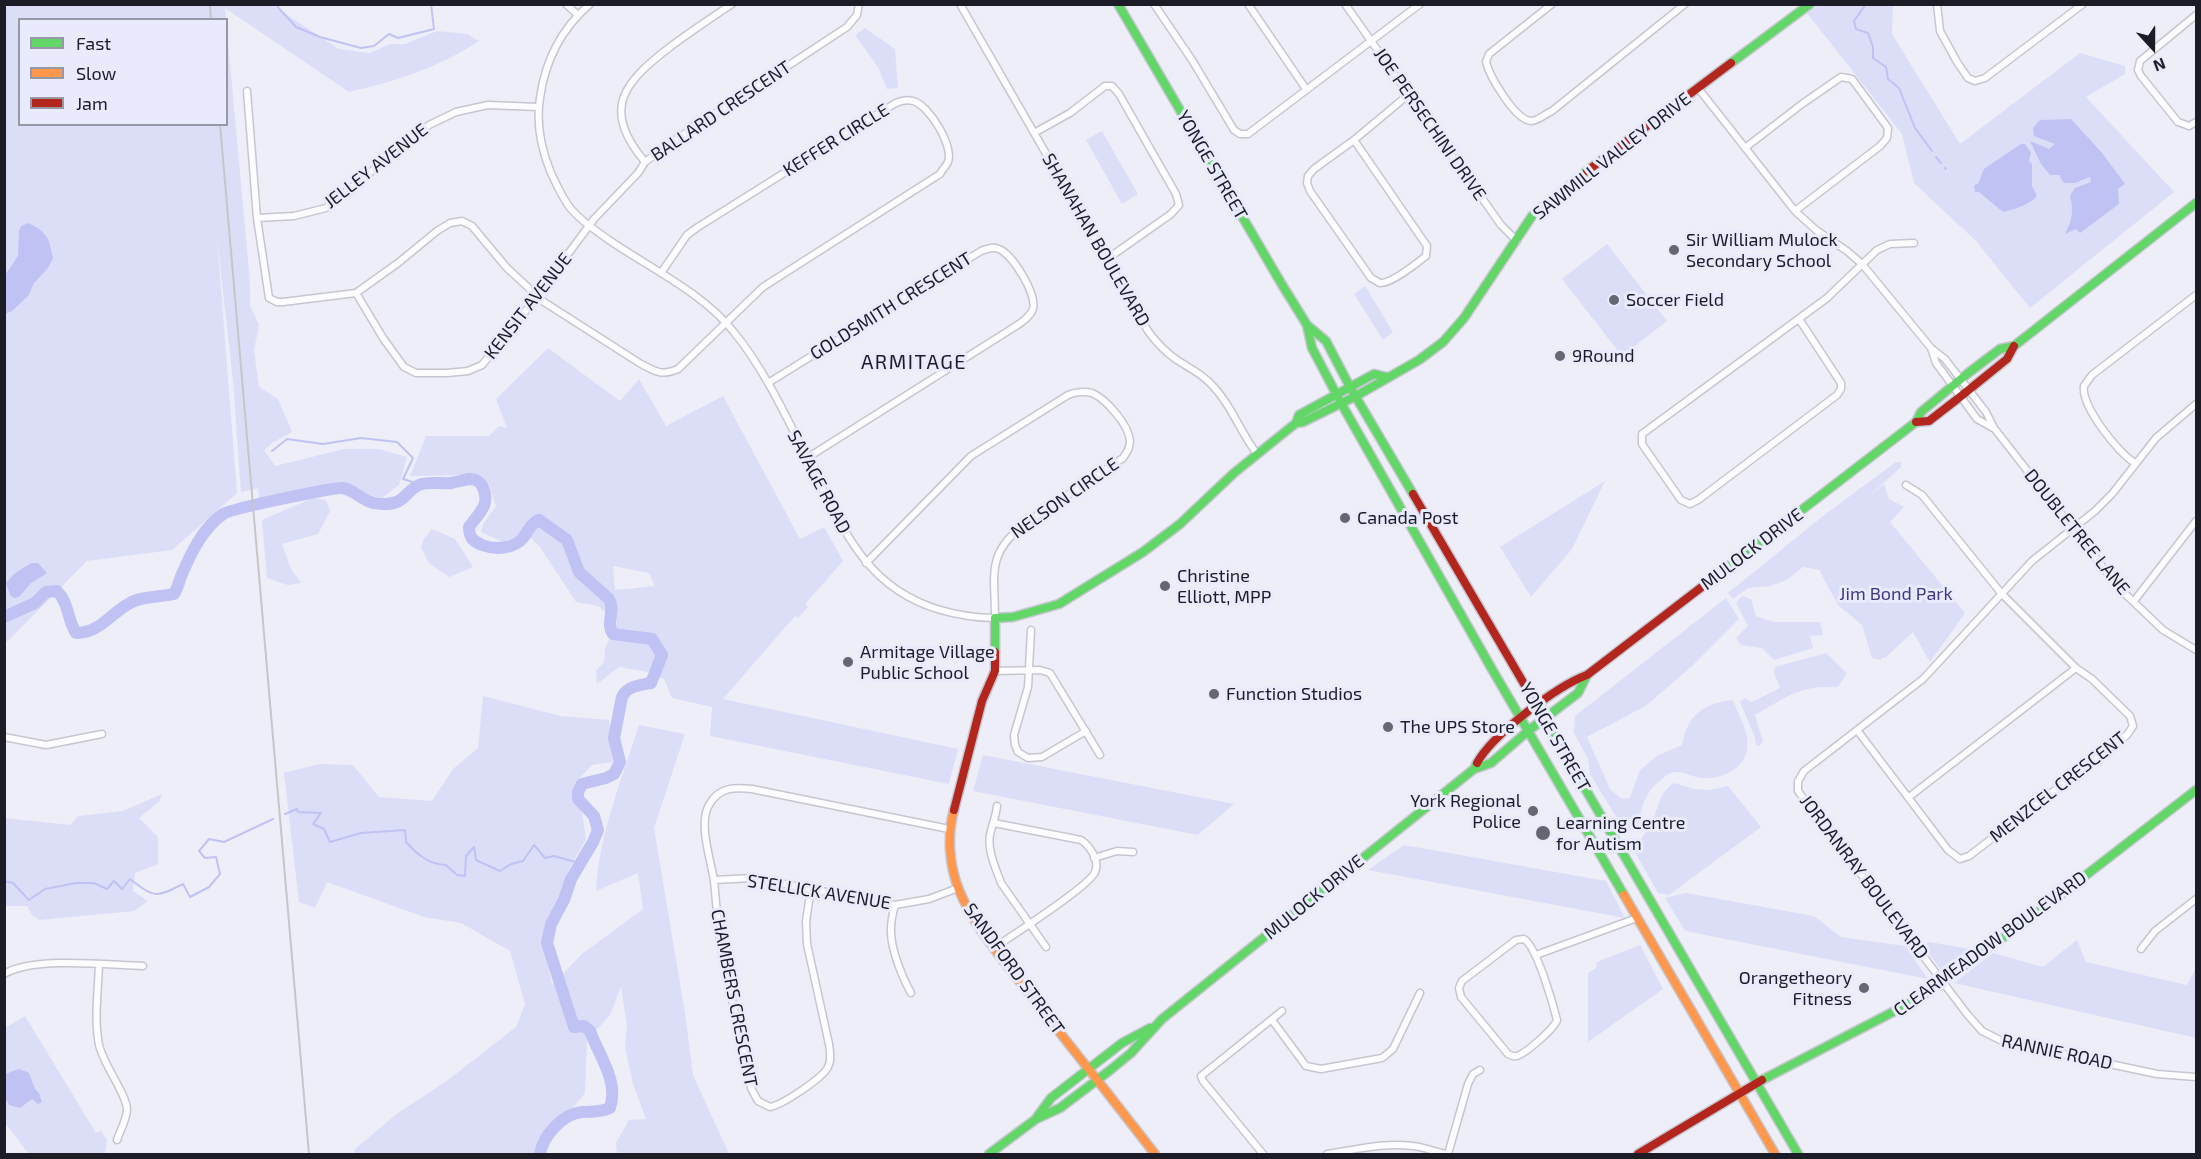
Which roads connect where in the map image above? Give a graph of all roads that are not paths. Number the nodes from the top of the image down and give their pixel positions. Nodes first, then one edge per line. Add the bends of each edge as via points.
1 (566, 4) edge
2 (590, 4) edge
3 (732, 4) edge
4 (859, 4) edge
5 (960, 4) edge
6 (1118, 4) edge
7 (1154, 4) edge
8 (1248, 4) edge
9 (1346, 4) edge
10 (1420, 4) edge
11 (1552, 4) edge
12 (1685, 4) edge
13 (1937, 4) edge
14 (2083, 4) edge
15 (1806, 6) edge
16 (578, 15) junction
17 (2196, 15) edge
18 (1371, 40) junction
19 (1698, 88) junction
20 (1306, 90) junction
21 (247, 91) dead end
22 (1408, 95) junction
23 (538, 107) junction
24 (2196, 122) edge
25 (1034, 133) junction
26 (1354, 140) junction
27 (1745, 148) junction
28 (645, 162) junction
29 (2196, 203) edge
30 (1795, 211) junction
31 (257, 218) junction
32 (589, 227) junction
33 (1517, 241) junction
34 (1914, 243) dead end
35 (1107, 259) junction
36 (1862, 264) junction
37 (661, 273) junction
38 (356, 293) junction
39 (2196, 295) edge
40 (537, 296) junction
41 (1799, 319) junction
42 (726, 322) junction
43 (1307, 325) junction
44 (2014, 346) junction
45 (1931, 348) junction
46 (1386, 377) junction
47 (1961, 379) junction
48 (768, 382) junction
49 (1953, 386) junction
50 (1350, 387) junction
51 (1969, 390) junction
52 (1356, 396) junction
53 (1339, 398) junction
54 (1960, 398) junction
55 (2196, 405) edge
56 (1916, 422) junction
57 (1994, 428) junction
58 (1257, 454) junction
59 (807, 458) junction
60 (2135, 463) junction
61 (1906, 485) dead end
62 (2196, 521) edge
63 (2071, 528) junction
64 (866, 563) junction
65 (2001, 593) junction
66 (2134, 601) junction
67 (994, 618) junction
68 (1031, 630) dead end
69 (2196, 650) edge
70 (2076, 668) junction
71 (995, 671) junction
72 (1030, 671) junction
73 (1587, 675) junction
74 (1537, 705) junction
75 (1521, 719) junction
76 (1545, 719) junction
77 (1857, 730) junction
78 (1086, 731) junction
79 (1528, 731) junction
80 (102, 734) dead end
81 (4, 737) edge
82 (1100, 755) dead end
83 (1474, 769) junction
84 (2196, 790) edge
85 (1909, 797) junction
86 (997, 806) dead end
87 (994, 823) junction
88 (949, 829) junction
89 (1133, 852) dead end
90 (1094, 858) junction
91 (714, 880) junction
92 (811, 888) junction
93 (958, 888) junction
94 (2196, 899) edge
95 (895, 905) junction
96 (1637, 918) junction
97 (1030, 924) junction
98 (1046, 946) dead end
99 (994, 948) junction
100 (2141, 949) dead end
101 (1536, 955) junction
102 (99, 965) junction
103 (143, 966) dead end
104 (4, 974) edge
105 (1943, 982) junction
106 (911, 993) dead end
107 (1420, 993) dead end
108 (1282, 1011) dead end
109 (1272, 1020) junction
110 (1155, 1025) junction
111 (1088, 1070) junction
112 (1480, 1070) dead end
113 (2196, 1077) edge
114 (1096, 1081) junction
115 (1758, 1082) junction
116 (1738, 1094) junction
117 (1036, 1119) junction
118 (117, 1140) dead end
119 (989, 1155) edge
120 (1155, 1155) edge
121 (1263, 1155) edge
122 (1327, 1155) edge
123 (1447, 1155) edge
124 (1638, 1155) edge
125 (1775, 1155) edge
126 (1798, 1155) edge

1 - 16 street
2 - 16 street, SAVAGE ROAD
3 - 28 street via 632,79 623,101 623,124 627,138
4 - 28 street, BALLARD CRESCENT via 857,15 847,27
5 - 25 street, SHANAHAN BOULEVARD
6 - 43 main road, YONGE STREET
7 - 20 street via 1234,130 1248,134
8 - 20 street
9 - 18 street, JOE PERSECHINI DRIVE
10 - 18 street
11 - 12 street via 1490,54 1486,63 1503,96 1524,119 1531,121 1552,111
13 - 14 street via 1941,31 1968,78 1976,81
15 - 19 main road, SAWMILL VALLEY DRIVE
16 - 23 street, SAVAGE ROAD via 557,43
17 - 24 street via 2140,61 2138,70 2178,122 2189,126
18 - 20 street
18 - 22 street, JOE PERSECHINI DRIVE
19 - 27 street
19 - 33 main road, SAWMILL VALLEY DRIVE via 1547,202 1532,216
21 - 31 street
22 - 26 street
22 - 33 street, JOE PERSECHINI DRIVE
23 - 31 street, JELLEY AVENUE via 488,105 456,112 429,125 326,208 294,216
23 - 32 street, SAVAGE ROAD via 539,133 549,168 570,208
25 - 35 street, SHANAHAN BOULEVARD
25 - 35 street via 1070,113 1105,86 1112,86 1119,94 1179,205
26 - 26 street via 1314,169 1307,183 1371,278 1380,283 1395,278 1426,256 1427,246
27 - 30 street
27 - 30 street via 1841,77 1852,79 1887,128 1887,138
28 - 32 street, BALLARD CRESCENT
29 - 44 main road, MULOCK DRIVE
30 - 36 street
31 - 38 street via 269,298 283,302
32 - 37 street, SAVAGE ROAD
32 - 40 street, KENSIT AVENUE
33 - 46 main road, SAWMILL VALLEY DRIVE via 1443,342
34 - 36 street via 1884,246
35 - 58 street, SHANAHAN BOULEVARD via 1140,319 1160,346 1212,384
36 - 41 street
36 - 45 street
37 - 42 street, SAVAGE ROAD
37 - 42 street, KEFFER CIRCLE via 687,235 754,190 902,100 927,108 949,150 948,162 940,174 763,287
38 - 40 street via 437,231 462,221 472,226
38 - 40 street, KENSIT AVENUE via 404,367 429,374 482,366
39 - 60 street via 2092,375 2084,386 2087,403 2111,440
40 - 42 street, KEFFER CIRCLE via 641,364 667,374 678,369
41 - 41 street via 1642,434 1642,444 1681,500 1690,504 1698,500 1837,395 1841,383
42 - 48 street, SAVAGE ROAD
43 - 50 main road, YONGE STREET via 1326,341
43 - 53 main road, YONGE STREET via 1312,348
44 - 47 main road, MULOCK DRIVE via 2000,350
44 - 51 main road, MULOCK DRIVE via 2007,359
45 - 47 street, DOUBLETREE LANE
45 - 49 street, DOUBLETREE LANE via 1936,363
46 - 50 main road, SAWMILL VALLEY DRIVE via 1374,374
46 - 52 main road, SAWMILL VALLEY DRIVE
47 - 49 main road, MULOCK DRIVE
47 - 51 street, DOUBLETREE LANE
48 - 59 street, SAVAGE ROAD
48 - 59 street, GOLDSMITH CRESCENT via 992,247 1011,258 1032,293 1032,311 1022,322
49 - 54 street, DOUBLETREE LANE
49 - 56 main road, MULOCK DRIVE
50 - 52 main road, YONGE STREET
50 - 53 main road, SAWMILL VALLEY DRIVE
51 - 54 main road, MULOCK DRIVE
51 - 57 street, DOUBLETREE LANE
52 - 53 main road, SAWMILL VALLEY DRIVE
52 - 74 main road, YONGE STREET
53 - 58 main road, SAVAGE ROAD via 1299,415 1296,423
53 - 75 main road, YONGE STREET
54 - 56 main road, MULOCK DRIVE via 1929,421
54 - 57 street, DOUBLETREE LANE via 1977,419
55 - 60 street, JORDANRAY BOULEVARD via 2156,438
56 - 73 main road, MULOCK DRIVE
57 - 63 street, DOUBLETREE LANE
58 - 67 main road, SAVAGE ROAD via 1164,537 1098,580 1059,604 1013,617
59 - 64 street, SAVAGE ROAD via 846,536
60 - 63 street, JORDANRAY BOULEVARD via 2112,494
61 - 65 street, MENZCEL CRESCENT via 1922,495
62 - 66 street
63 - 65 street, JORDANRAY BOULEVARD
63 - 66 street, DOUBLETREE LANE
64 - 67 street, SAVAGE ROAD via 914,601 955,615
64 - 67 street, NELSON CIRCLE via 970,456 1068,395 1091,393 1126,425 1129,449 1115,465 1009,537 998,551 994,569
65 - 70 street, MENZCEL CRESCENT
65 - 77 street, JORDANRAY BOULEVARD via 1923,678
66 - 69 street, DOUBLETREE LANE via 2163,630
67 - 71 main road, SANDFORD STREET
68 - 72 street
70 - 85 street
70 - 85 street, MENZCEL CRESCENT via 2130,716 2133,726 2127,735 1960,859 1948,850
71 - 72 street
71 - 88 main road, SANDFORD STREET via 982,701
72 - 78 street via 1050,673
72 - 78 street via 1014,735 1018,752 1028,758 1042,757
73 - 74 main road, MULOCK DRIVE via 1571,681
73 - 76 main road, MULOCK DRIVE via 1578,693
74 - 75 main road, MULOCK DRIVE
74 - 76 main road, YONGE STREET
75 - 79 main road, YONGE STREET
75 - 83 main road, MULOCK DRIVE via 1483,752
76 - 79 main road, MULOCK DRIVE
76 - 115 main road, YONGE STREET
77 - 85 street, MENZCEL CRESCENT
77 - 105 street, JORDANRAY BOULEVARD via 1804,771 1798,781 1798,792
78 - 82 street
79 - 83 main road, MULOCK DRIVE via 1491,763
79 - 96 main road, YONGE STREET
80 - 81 street via 46,745
83 - 110 main road, MULOCK DRIVE
84 - 105 main road, CLEARMEADOW BOULEVARD
86 - 87 street
87 - 90 street via 1081,840
87 - 97 street via 990,846 999,878
88 - 91 street, CHAMBERS CRESCENT via 732,787 719,793 705,818
88 - 93 main road, SANDFORD STREET
89 - 90 street via 1117,851
90 - 97 street via 1095,872 1088,881
91 - 92 street, STELLICK AVENUE via 753,878
91 - 92 street, CHAMBERS CRESCENT via 723,962 751,1088 758,1101 770,1107 782,1104 824,1073 831,1059 807,944
92 - 95 street, STELLICK AVENUE
93 - 95 street, STELLICK AVENUE via 929,899
93 - 99 main road, SANDFORD STREET
94 - 100 street via 2155,932
95 - 106 street via 891,936
96 - 101 street
96 - 116 main road, YONGE STREET
97 - 98 street
97 - 99 street
99 - 111 main road, SANDFORD STREET
101 - 101 street via 1529,941 1516,940 1462,981 1459,988 1461,997 1513,1056 1520,1055 1557,1023
102 - 103 street
102 - 104 street via 34,964
102 - 118 street via 100,1047 127,1110
105 - 113 street, RANNIE ROAD via 1975,1024 2002,1041 2157,1074
105 - 115 main road, CLEARMEADOW BOULEVARD via 1884,1019
107 - 109 street via 1393,1049 1382,1058 1310,1068
108 - 109 street
109 - 121 street via 1201,1076
110 - 111 main road, MULOCK DRIVE via 1122,1043
110 - 114 main road, MULOCK DRIVE via 1131,1053
111 - 114 main road, SANDFORD STREET
111 - 117 main road, MULOCK DRIVE via 1051,1098
112 - 123 street via 1468,1084
114 - 117 main road, MULOCK DRIVE via 1060,1108
114 - 120 main road, SANDFORD STREET
115 - 116 main road, CLEARMEADOW BOULEVARD
115 - 126 main road, YONGE STREET
116 - 124 main road, CLEARMEADOW BOULEVARD
116 - 125 main road, YONGE STREET
117 - 119 main road, MULOCK DRIVE
122 - 123 street via 1383,1145 1415,1146

